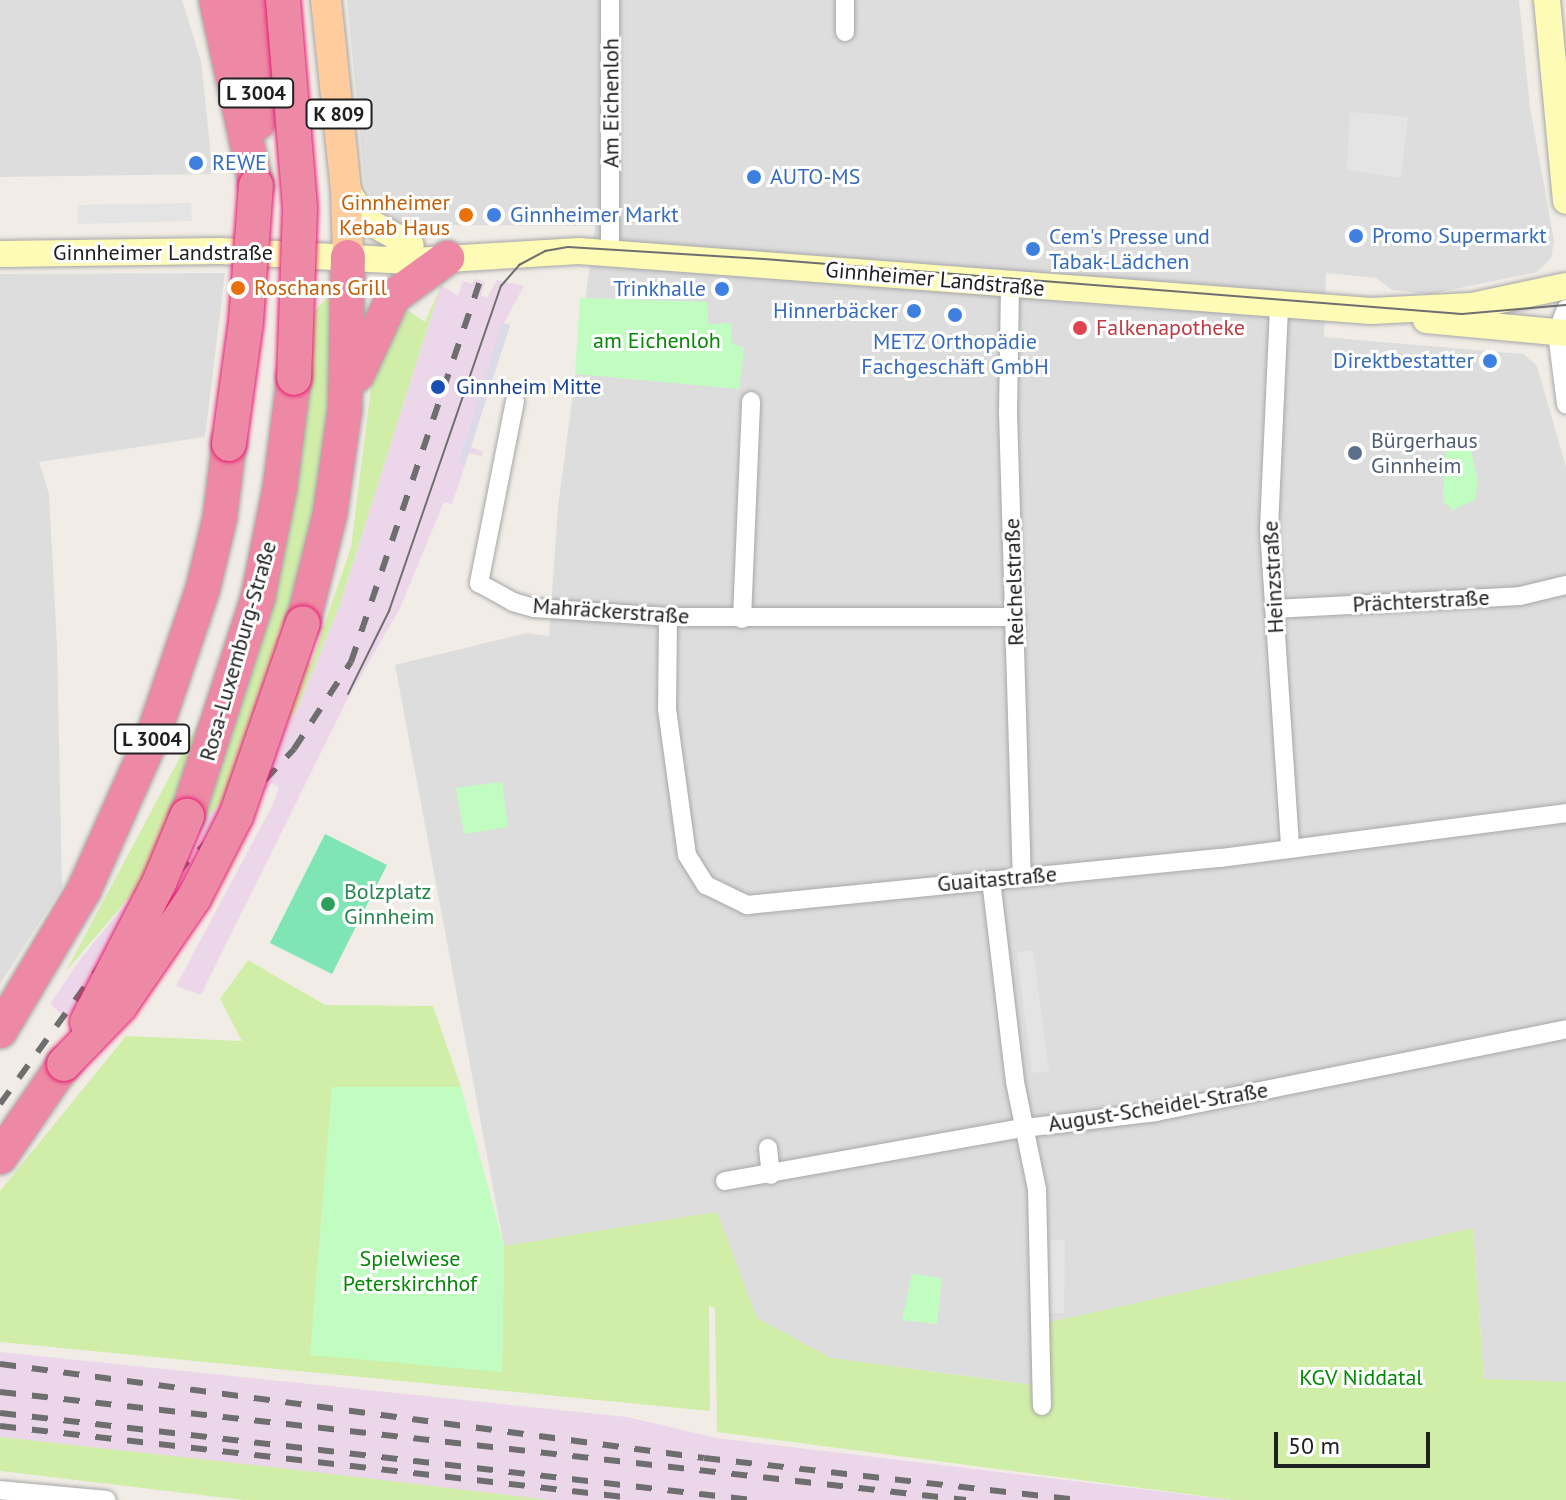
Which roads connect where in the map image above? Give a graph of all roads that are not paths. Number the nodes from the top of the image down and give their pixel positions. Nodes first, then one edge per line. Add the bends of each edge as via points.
1 (216, 0) edge
2 (250, 0) edge
3 (283, 0) edge
4 (326, 0) edge
5 (610, 0) edge
6 (845, 0) edge
7 (1547, 0) edge
8 (845, 32) dead end
9 (256, 185) junction
10 (346, 189) junction
11 (1566, 193) edge
12 (1566, 201) edge
13 (411, 245) junction
14 (341, 253) junction
15 (610, 253) junction
16 (0, 254) edge
17 (499, 254) junction
18 (447, 258) junction
19 (1010, 286) junction
20 (1566, 286) edge
21 (1279, 308) junction
22 (1371, 311) junction
23 (1563, 325) edge
24 (515, 401) dead end
25 (751, 401) dead end
26 (1566, 404) edge
27 (345, 409) junction
28 (1566, 585) edge
29 (1274, 609) junction
30 (668, 617) junction
31 (1016, 617) junction
32 (742, 619) junction
33 (1566, 813) edge
34 (1290, 845) junction
35 (1022, 877) junction
36 (991, 880) junction
37 (1566, 1029) edge
38 (0, 1031) edge
39 (64, 1064) junction
40 (1024, 1128) junction
41 (768, 1148) dead end
42 (0, 1157) edge
43 (771, 1175) junction
44 (725, 1181) dead end
45 (1042, 1406) dead end
46 (0, 1490) edge
47 (107, 1500) edge

1 - 9 highway
2 - 9 highway, L 3004
3 - 39 highway, Rosa-Luxemburg-Straße / L 3004, bridge via 298,150 300,268 294,378 270,542 226,707 187,816 159,883
4 - 10 main road, K 809
5 - 15 street, Am Eichenloh
6 - 8 street
7 - 11 main road
9 - 38 highway, L 3004, bridge via 239,385 220,517 203,588 173,685 119,819 65,926
10 - 13 main road via 366,220
10 - 14 main road, K 809
11 - 12 main road
13 - 14 main road, Ginnheimer Landstraße
13 - 17 main road, Ginnheimer Landstraße
14 - 16 main road, Ginnheimer Landstraße
14 - 18 main road, Ginnheimer Landstraße
14 - 27 highway
15 - 17 main road, Ginnheimer Landstraße
15 - 19 main road, Ginnheimer Landstraße
17 - 18 main road, Ginnheimer Landstraße
18 - 27 highway via 388,304 369,339
19 - 21 main road, Ginnheimer Landstraße
19 - 31 street, Reichelstraße
20 - 22 main road, Ginnheimer Landstraße via 1483,304
21 - 22 main road, Ginnheimer Landstraße
21 - 29 street, Heinzstraße via 1269,529
22 - 23 main road, Ginnheimer Landstraße
23 - 26 street
24 - 30 street, Mahräckerstraße via 479,583 534,608
25 - 32 street
27 - 39 highway, bridge via 330,514 298,642 236,816 194,898 144,975
28 - 29 street, Prächterstraße via 1520,596
29 - 34 street, Heinzstraße
30 - 32 street, Mahräckerstraße
30 - 36 street, Guaitastraße via 667,709 681,820 687,855 706,885 730,901 764,906
31 - 32 street, Mahräckerstraße
31 - 35 street, Reichelstraße
33 - 34 street, Guaitastraße
34 - 35 street, Guaitastraße via 1221,858
35 - 36 street, Guaitastraße
36 - 40 street
37 - 40 street, August-Scheidel-Straße via 1156,1112
39 - 42 highway, Rosa-Luxemburg-Straße / L 3004
40 - 43 street
40 - 45 street, August-Scheidel-Straße via 1037,1189
41 - 43 street
43 - 44 street
46 - 47 street

